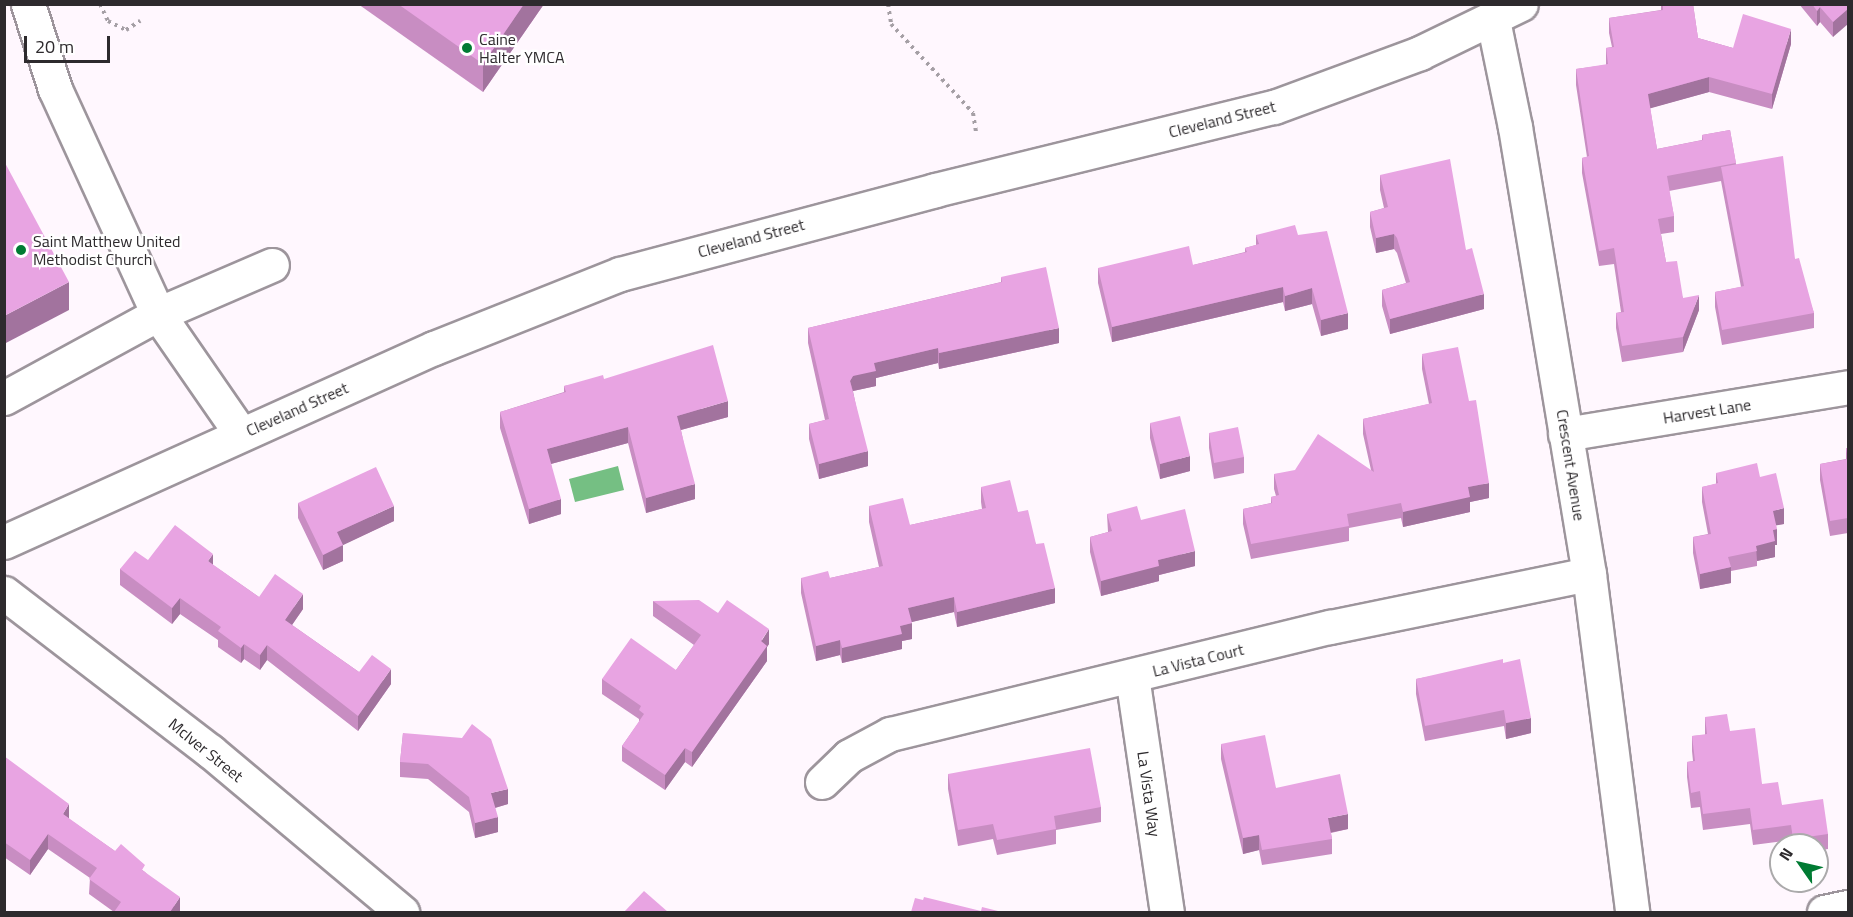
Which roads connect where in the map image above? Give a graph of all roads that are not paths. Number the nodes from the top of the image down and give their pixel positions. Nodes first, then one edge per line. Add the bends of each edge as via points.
1 (28, 4) edge
2 (1521, 4) edge
3 (1493, 20) junction
4 (272, 265) dead end
5 (158, 314) junction
6 (1848, 387) edge
7 (4, 398) edge
8 (241, 434) junction
9 (1565, 434) junction
10 (4, 542) edge
11 (1589, 574) junction
12 (4, 593) edge
13 (1132, 676) junction
14 (822, 782) dead end
15 (1848, 907) edge
16 (402, 912) edge
17 (1167, 912) edge
18 (1632, 912) edge
19 (1824, 912) edge

1 - 5 street via 55,89
2 - 3 street, Cleveland Street
3 - 8 street, Cleveland Street via 1410,57 1274,107 936,190 620,274 525,309
3 - 9 street, Crescent Avenue via 1515,128
4 - 5 street
5 - 7 street
5 - 8 street
6 - 9 street, Harvest Lane
8 - 10 street, Cleveland Street
9 - 11 street, Crescent Avenue
11 - 13 street, La Vista Court via 1330,627
11 - 18 street, Crescent Avenue
12 - 16 street, McIver Street via 210,751
13 - 14 street, La Vista Court via 890,734 849,756
13 - 17 street, La Vista Way
15 - 19 street

